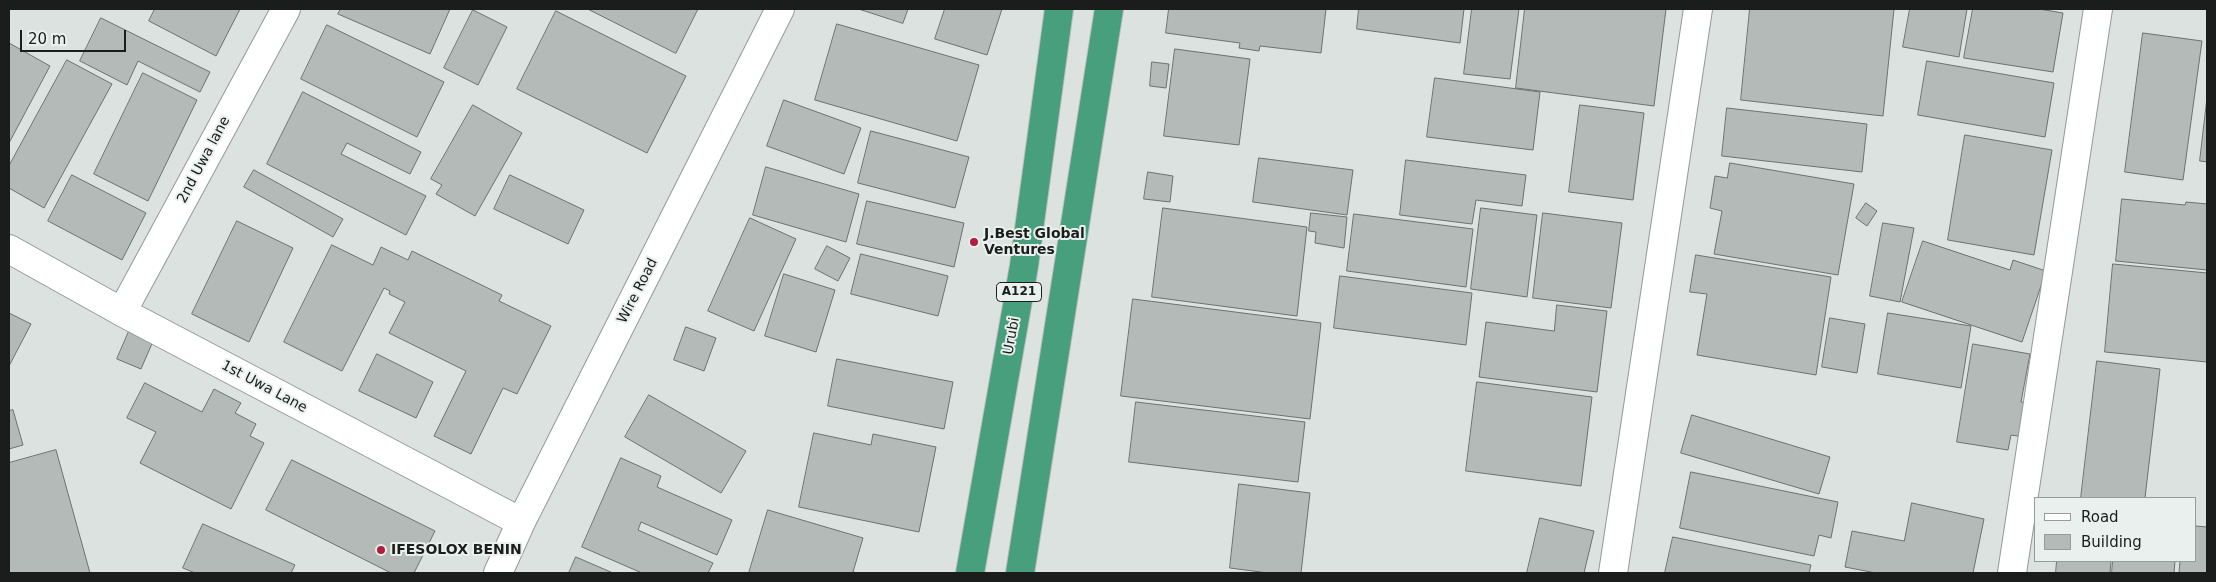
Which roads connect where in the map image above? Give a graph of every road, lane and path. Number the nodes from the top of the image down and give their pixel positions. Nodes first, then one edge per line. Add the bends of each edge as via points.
1 (286, 9) edge
2 (780, 9) edge
3 (1059, 9) edge
4 (1109, 9) edge
5 (1698, 9) edge
6 (2098, 9) edge
7 (9, 249) edge
8 (122, 312) junction
9 (521, 522) junction
10 (498, 573) edge
11 (970, 573) edge
12 (1020, 573) edge
13 (1613, 573) edge
14 (2012, 573) edge

1 - 8 street, 2nd Uwa lane
2 - 9 street, Wire Road
3 - 11 highway, Urubi / A121 via 1024,266
4 - 12 highway
5 - 13 street
6 - 14 street
7 - 8 street, 1st Uwa Lane
8 - 9 street, 1st Uwa Lane
9 - 10 street, Wire Road

